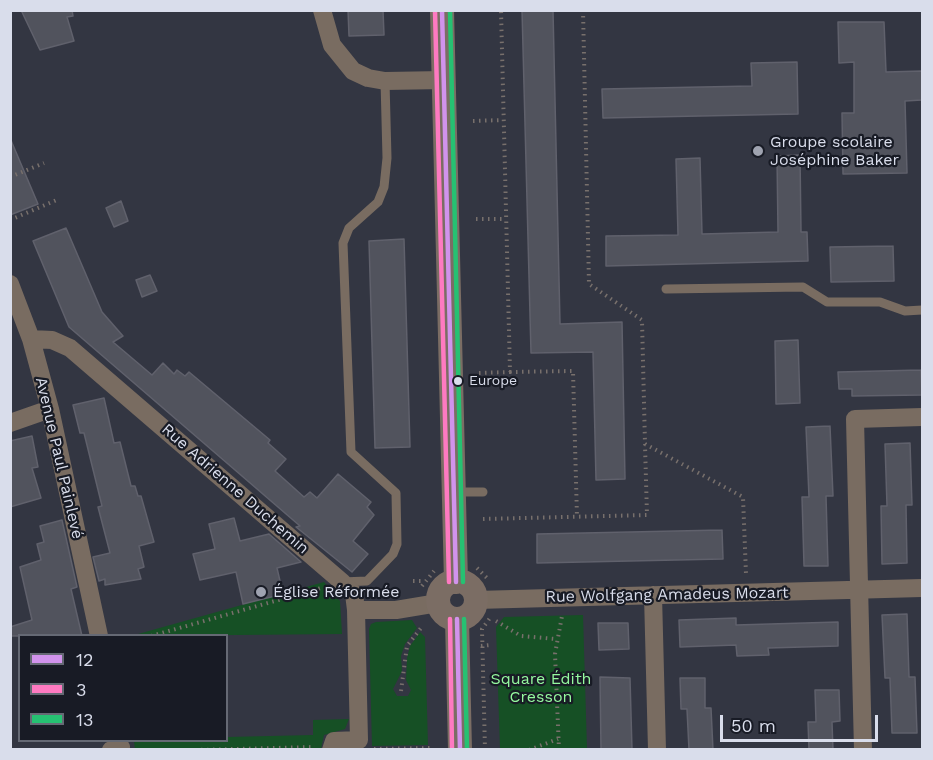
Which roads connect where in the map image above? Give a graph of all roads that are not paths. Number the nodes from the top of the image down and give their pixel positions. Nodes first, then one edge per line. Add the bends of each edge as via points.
1 (322, 10) edge
2 (442, 10) edge
3 (444, 80) junction
4 (385, 81) junction
5 (10, 284) edge
6 (666, 289) dead end
7 (922, 310) edge
8 (31, 339) junction
9 (50, 409) junction
10 (922, 417) edge
11 (10, 423) edge
12 (454, 492) junction
13 (483, 492) dead end
14 (342, 582) junction
15 (456, 582) junction
16 (922, 588) edge
17 (858, 590) junction
18 (653, 596) junction
19 (476, 600) junction
20 (438, 603) junction
21 (356, 610) junction
22 (457, 619) junction
23 (99, 634) edge
24 (331, 748) edge
25 (460, 750) edge
26 (657, 750) edge
27 (863, 750) edge

1 - 4 street via 332,45 341,60 352,71
2 - 3 main road
3 - 4 street
3 - 12 main road
4 - 14 lane via 384,187 378,202 349,228 343,243 351,452 396,493 397,544 393,554 367,581
5 - 8 street, Avenue Paul Painlevé
6 - 7 lane via 803,287 827,302 880,302 905,310
8 - 9 street, Avenue Paul Painlevé
8 - 14 street, Rue Adrienne Duchemin via 52,340 70,348
9 - 11 street
9 - 23 street, Avenue Paul Painlevé
10 - 17 street via 855,419
12 - 13 lane
12 - 15 main road
14 - 21 street, Rue Adrienne Duchemin via 354,594
15 - 19 main road via 472,589
15 - 20 main road via 444,586
16 - 17 street, Rue Wolfgang Amadeus Mozart
17 - 18 street, Rue Wolfgang Amadeus Mozart
17 - 27 street
18 - 19 street, Rue Wolfgang Amadeus Mozart
18 - 26 street
19 - 22 main road via 473,611
20 - 21 street via 396,610
20 - 22 main road via 443,613
21 - 24 street via 359,740 334,741
22 - 25 main road

